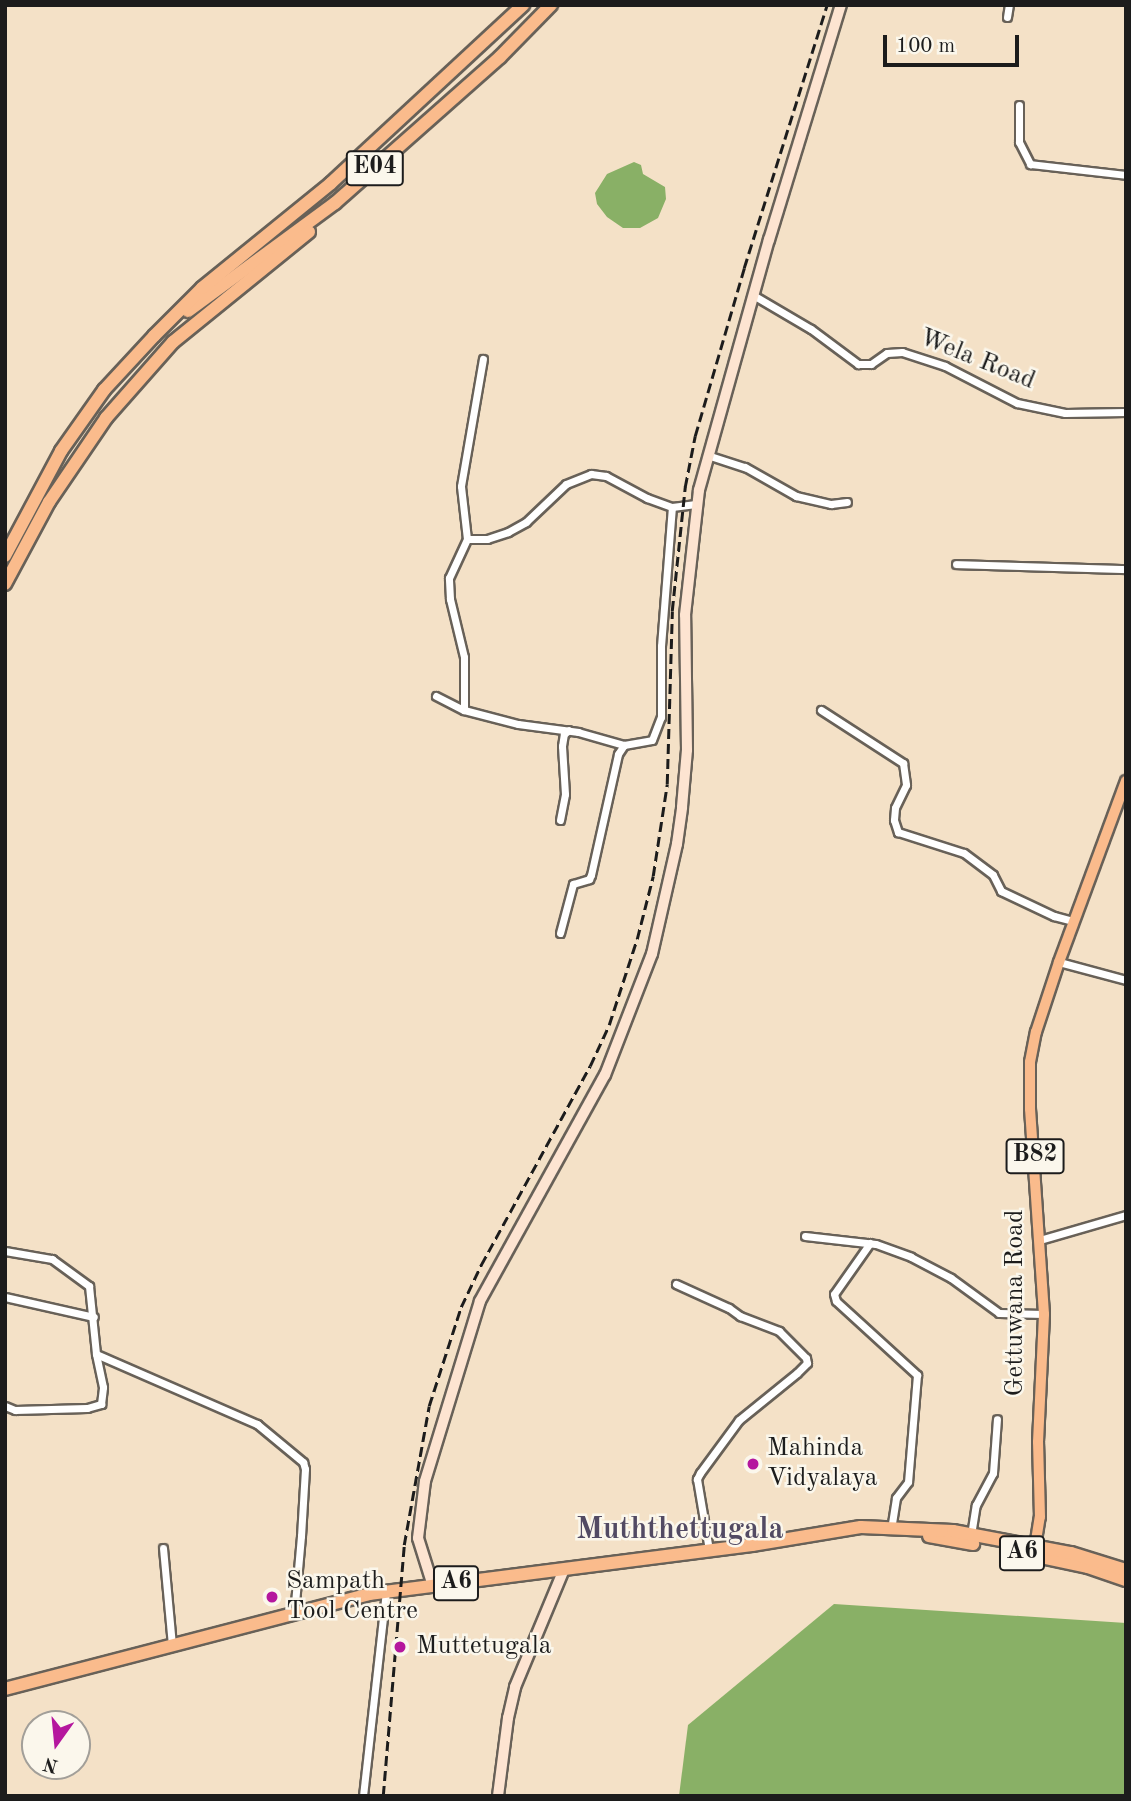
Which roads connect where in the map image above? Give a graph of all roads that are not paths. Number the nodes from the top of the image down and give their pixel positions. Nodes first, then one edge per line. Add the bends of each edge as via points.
1 (523, 5) edge
2 (551, 5) edge
3 (841, 5) edge
4 (1009, 5) edge
5 (1007, 17) dead end
6 (1019, 105) dead end
7 (1126, 175) edge
8 (335, 204) junction
9 (753, 295) junction
10 (154, 336) junction
11 (483, 359) dead end
12 (1126, 412) edge
13 (707, 455) junction
14 (847, 502) dead end
15 (696, 504) junction
16 (672, 507) junction
17 (467, 539) junction
18 (5, 556) edge
19 (956, 564) dead end
20 (1126, 569) edge
21 (5, 584) edge
22 (436, 695) dead end
23 (464, 710) junction
24 (821, 710) dead end
25 (569, 730) junction
26 (624, 745) junction
27 (1126, 781) edge
28 (560, 820) dead end
29 (1073, 921) junction
30 (560, 933) dead end
31 (1059, 962) junction
32 (1126, 980) edge
33 (1126, 1215) edge
34 (804, 1236) dead end
35 (1040, 1240) junction
36 (870, 1243) junction
37 (5, 1251) edge
38 (676, 1284) dead end
39 (5, 1297) edge
40 (1044, 1314) junction
41 (94, 1317) junction
42 (96, 1354) junction
43 (5, 1406) edge
44 (997, 1419) dead end
45 (890, 1530) junction
46 (916, 1531) junction
47 (971, 1535) junction
48 (163, 1548) dead end
49 (709, 1550) junction
50 (1034, 1551) junction
51 (564, 1569) junction
52 (1126, 1570) edge
53 (1126, 1580) edge
54 (433, 1586) junction
55 (386, 1592) junction
56 (294, 1614) junction
57 (172, 1645) junction
58 (5, 1689) edge
59 (363, 1796) edge
60 (498, 1796) edge

1 - 10 highway, E04 via 331,183 202,288
2 - 8 highway, E04 via 500,57
3 - 9 street
4 - 5 street
6 - 7 street via 1019,142 1030,164
8 - 10 highway, E04
8 - 21 highway via 324,220 173,342 106,418 49,502
9 - 12 street, Wela Road via 858,364 902,352 945,366 1017,403 1065,413
9 - 13 street
10 - 18 highway via 104,390 61,451
11 - 17 street via 461,486
13 - 14 street via 745,467 796,496 831,504
13 - 15 street
15 - 16 street
15 - 54 street via 685,615 687,750 677,844 664,905 646,974 605,1075 480,1301 425,1481 418,1538
16 - 17 street via 606,476 591,474 566,484 508,533
16 - 26 street via 661,716 652,740
17 - 23 street via 449,578 464,657
19 - 20 street
22 - 23 street
23 - 25 street via 518,724
24 - 29 street via 902,763 906,785 895,808 898,832 964,853 993,875 1001,891
25 - 26 street
25 - 28 street via 562,746 565,793
26 - 30 street via 618,754 591,875 589,880 573,884
27 - 29 main road, Gettuwana Road / B82
29 - 31 main road, Gettuwana Road / B82
31 - 32 street
31 - 35 main road, Gettuwana Road / B82 via 1030,1062
33 - 35 street
34 - 36 street
35 - 40 main road, Gettuwana Road / B82
36 - 40 street via 911,1256 999,1313
36 - 45 street via 834,1294 836,1301 917,1374 908,1482 895,1498
37 - 41 street via 52,1259 89,1286
38 - 49 street via 779,1331 807,1363 739,1420 700,1473 697,1479
39 - 41 street
40 - 50 main road, Gettuwana Road / B82 via 1040,1517
41 - 42 street
42 - 43 street via 103,1387 101,1404 15,1410
42 - 56 street via 257,1424 303,1462
44 - 47 street via 993,1473 976,1505
45 - 46 highway, A6
45 - 49 highway, A6 via 861,1527
46 - 47 highway, A6 via 937,1529
46 - 50 highway, A6
47 - 50 highway, A6
48 - 57 street
49 - 51 highway, A6
50 - 52 highway, A6 via 1092,1558
50 - 53 highway, A6
51 - 54 highway, A6
51 - 60 street via 515,1687
54 - 55 highway, A6
55 - 56 highway, A6
55 - 59 street
56 - 57 highway, A6
57 - 58 highway, A6

